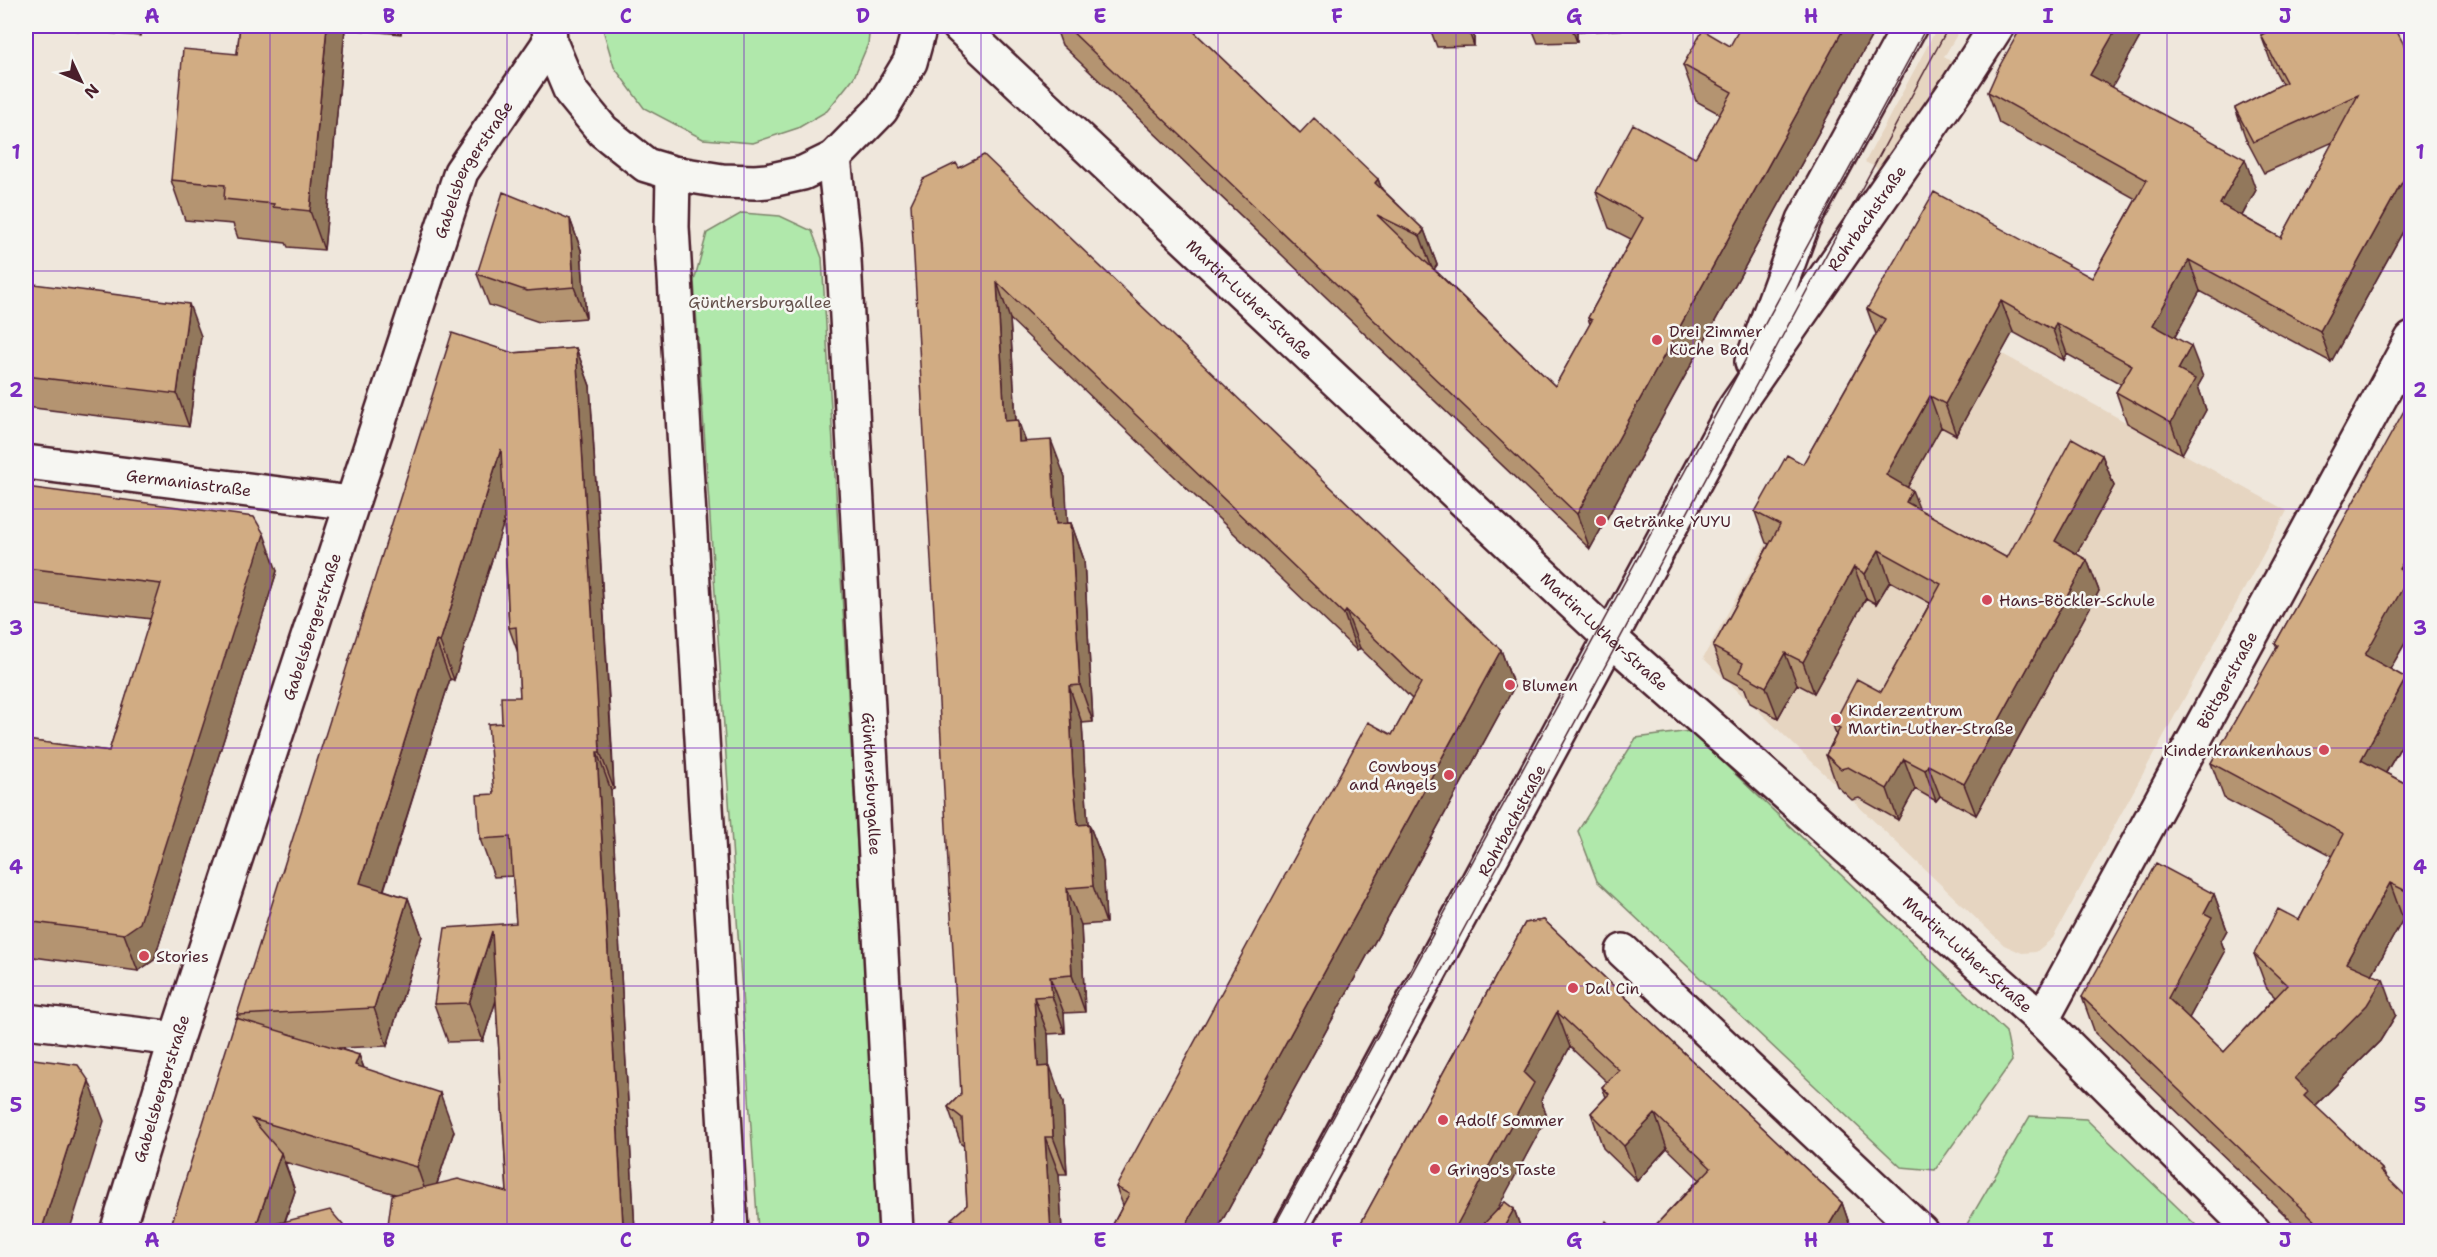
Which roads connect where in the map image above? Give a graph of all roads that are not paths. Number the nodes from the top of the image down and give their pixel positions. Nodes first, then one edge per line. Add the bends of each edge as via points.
1 (920, 26) edge
2 (959, 26) edge
3 (1910, 26) edge
4 (1996, 26) edge
5 (550, 34) edge
6 (834, 158) junction
7 (672, 173) junction
8 (2412, 339) edge
9 (1734, 409) junction
10 (26, 462) edge
11 (351, 503) junction
12 (1610, 638) junction
13 (1623, 951) dead end
14 (2042, 1020) junction
15 (26, 1021) edge
16 (176, 1039) junction
17 (117, 1232) edge
18 (731, 1232) edge
19 (896, 1232) edge
20 (1289, 1232) edge
21 (1921, 1232) edge
22 (2254, 1232) edge

1 - 6 street via 910,62 881,110
2 - 12 street, Martin-Luther-Straße
3 - 9 street, Rohrbachstraße via 1804,220
4 - 9 street, Rohrbachstraße
5 - 7 street via 571,92 603,131 646,165
5 - 11 street, Gabelsbergerstraße via 460,172
6 - 7 street via 803,173 767,182 722,181
6 - 19 street, Günthersburgallee via 843,242
7 - 18 street via 672,227
8 - 14 street, Böttgerstraße
9 - 12 street, Rohrbachstraße
10 - 11 street, Germaniastraße
11 - 16 street, Gabelsbergerstraße
12 - 14 street, Martin-Luther-Straße
12 - 20 street, Rohrbachstraße
13 - 21 street
14 - 22 street, Martin-Luther-Straße
15 - 16 street
16 - 17 street, Gabelsbergerstraße

